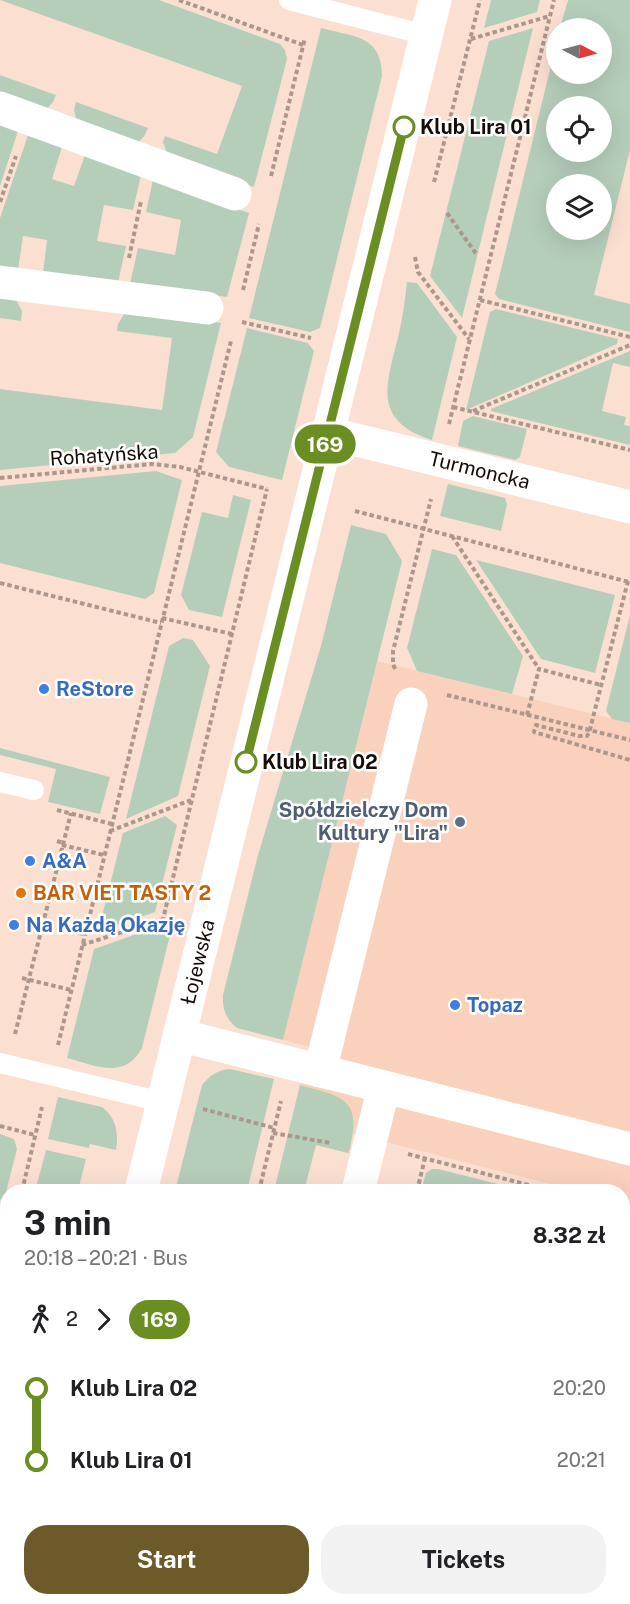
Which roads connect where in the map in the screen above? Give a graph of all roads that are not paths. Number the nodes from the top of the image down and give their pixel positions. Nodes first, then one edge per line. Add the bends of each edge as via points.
1 (289, 0) edge
2 (435, 0) edge
3 (426, 35) junction
4 (14, 113) edge
5 (235, 194) dead end
6 (0, 282) edge
7 (221, 314) road end
8 (328, 433) junction
9 (630, 507) edge
10 (416, 691) road end
11 (0, 782) edge
12 (34, 790) dead end
13 (179, 1035) junction
14 (4, 1063) edge
15 (305, 1067) junction
16 (384, 1087) junction
17 (162, 1102) junction
18 (630, 1149) edge
19 (143, 1184) edge
20 (360, 1184) edge

1 - 3 lane
2 - 3 street, Łojewska
3 - 8 street, Łojewska
4 - 5 street
6 - 7 street
8 - 9 street, Turmoncka
8 - 13 street, Łojewska
10 - 15 street
11 - 12 lane
13 - 15 street
13 - 17 street, Łojewska
14 - 17 lane
15 - 16 street
16 - 18 street
16 - 20 street
17 - 19 street, Łojewska

